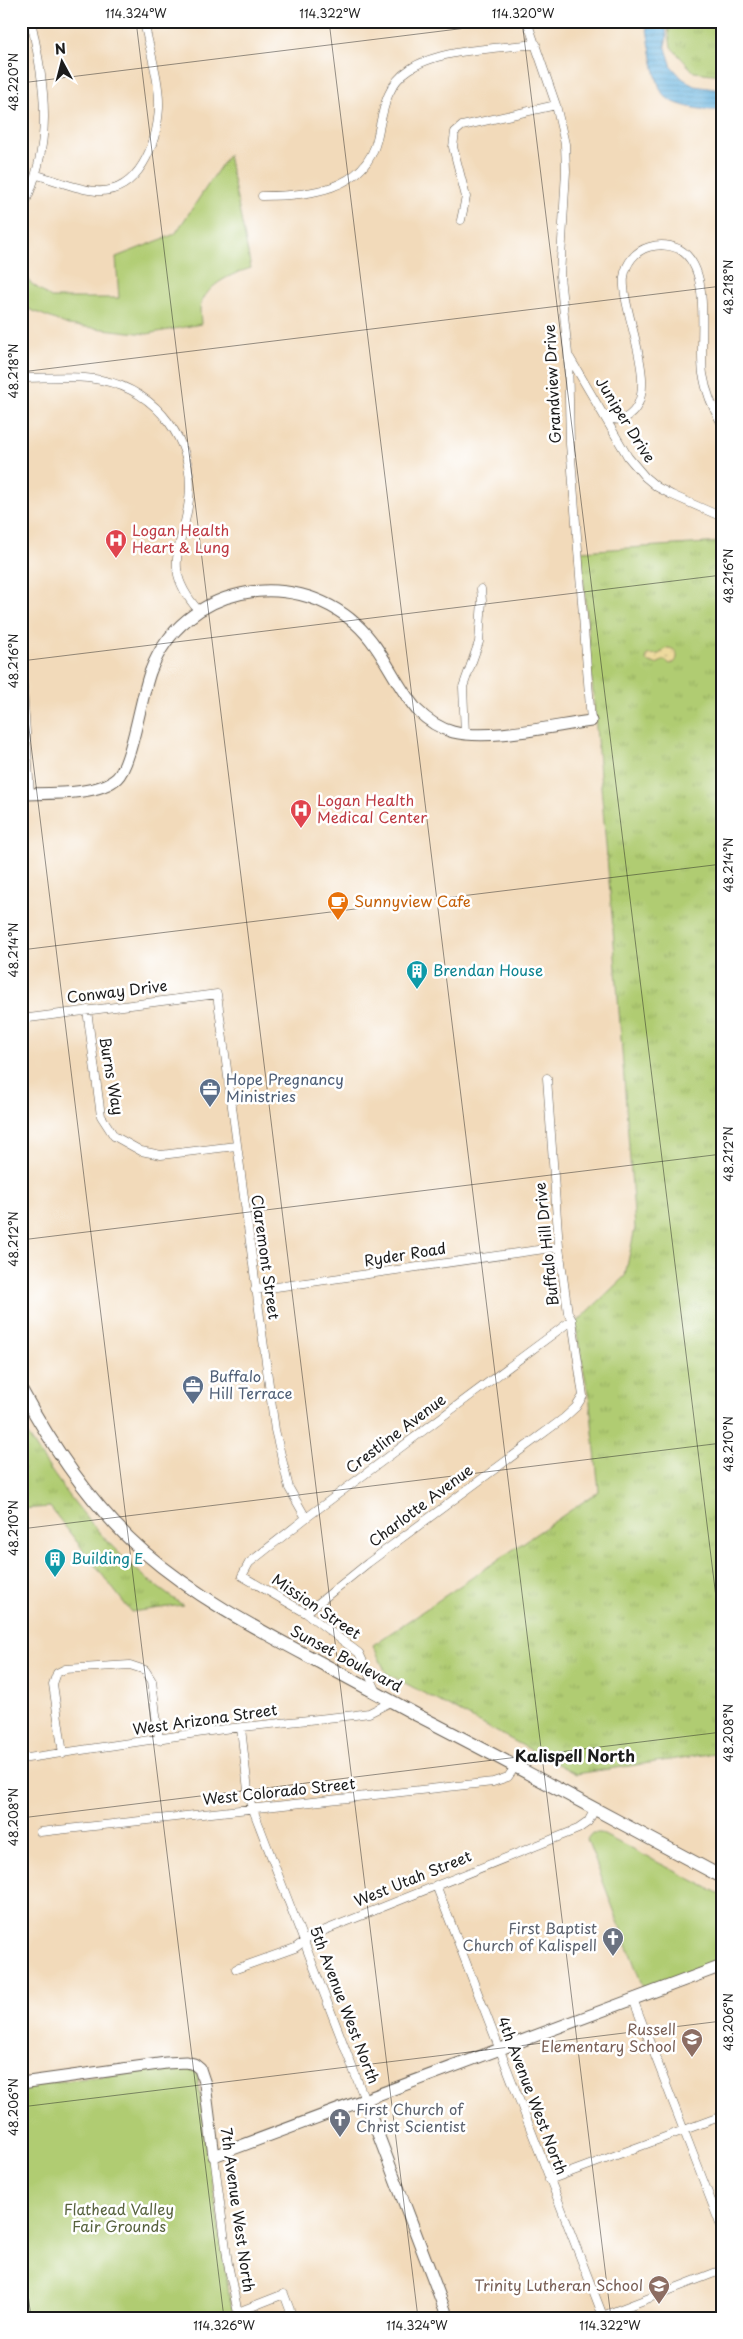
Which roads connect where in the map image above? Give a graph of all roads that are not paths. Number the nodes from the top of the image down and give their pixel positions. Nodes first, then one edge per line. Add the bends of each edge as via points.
1 (31, 21) edge
2 (144, 21) edge
3 (527, 21) edge
4 (536, 44) junction
5 (556, 105) junction
6 (37, 175) junction
7 (262, 196) dead end
8 (21, 212) edge
9 (461, 220) dead end
10 (568, 354) junction
11 (21, 378) edge
12 (604, 414) junction
13 (722, 424) edge
14 (722, 517) edge
15 (481, 589) dead end
16 (199, 611) junction
17 (21, 657) edge
18 (591, 721) joint
19 (465, 734) junction
20 (25, 794) edge
21 (217, 994) joint
22 (87, 1010) junction
23 (21, 1019) edge
24 (547, 1078) dead end
25 (236, 1146) junction
26 (559, 1247) junction
27 (255, 1290) junction
28 (572, 1320) junction
29 (21, 1389) edge
30 (556, 1424) joint
31 (306, 1518) junction
32 (242, 1576) joint
33 (306, 1613) junction
34 (379, 1696) junction
35 (391, 1702) junction
36 (241, 1728) junction
37 (159, 1740) junction
38 (63, 1754) junction
39 (21, 1759) edge
40 (515, 1767) junction
41 (253, 1809) junction
42 (595, 1809) junction
43 (40, 1832) dead end
44 (722, 1877) edge
45 (436, 1885) junction
46 (304, 1941) junction
47 (722, 1966) edge
48 (236, 1969) dead end
49 (633, 1999) junction
50 (500, 2049) junction
51 (21, 2083) edge
52 (365, 2100) junction
53 (722, 2116) edge
54 (684, 2130) junction
55 (214, 2156) junction
56 (549, 2180) junction
57 (722, 2229) edge
58 (722, 2270) edge
59 (238, 2315) edge
60 (601, 2317) edge
61 (293, 2318) edge
62 (448, 2318) edge

1 - 6 street via 45,108 44,145
2 - 6 street via 159,108 142,166 127,182 107,190 87,190
3 - 4 street, Grandview Drive
4 - 5 street, Grandview Drive
4 - 7 street via 438,57 415,65 391,88 371,155 356,174 343,183 311,193
5 - 9 street via 462,126 455,132 452,147 466,196
5 - 10 street, Grandview Drive via 566,158 560,276
6 - 8 street
10 - 12 street, Juniper Drive
10 - 18 street, Grandview Drive via 570,444
11 - 16 street via 80,377 112,382 142,396 167,419 183,446 190,473 189,500 178,548 177,571 186,594
12 - 13 street via 616,420 625,418 638,403 642,390 642,374 625,298 626,270 633,258 645,248 668,246 689,257 697,271 701,294 703,374 710,401
12 - 14 street, Juniper Drive via 628,457 651,483
15 - 19 street via 479,642 463,687
16 - 19 street via 230,595 265,590 296,593 328,605 348,617 366,634 424,718
16 - 20 street via 179,626 159,653 145,687 126,762 117,778 93,790
17 - 20 street
18 - 19 street via 510,732
21 - 22 street, Conway Drive
21 - 25 street, Claremont Street
22 - 23 street, Conway Drive
22 - 25 street, Burns Way via 101,1116 114,1136 140,1152 161,1155
24 - 26 street, Buffalo Hill Drive
25 - 27 street, Claremont Street
26 - 27 street, Ryder Road
26 - 28 street, Buffalo Hill Drive via 568,1313
27 - 31 street, Claremont Street via 281,1460 289,1488
28 - 30 street, Buffalo Hill Drive via 583,1396 576,1407
28 - 31 street, Crestline Avenue
29 - 34 main road, Sunset Boulevard via 75,1476 143,1551 225,1611
30 - 33 street, Charlotte Avenue
31 - 32 street, Crestline Avenue via 250,1563
32 - 33 street, Mission Street
33 - 34 street, Mission Street via 359,1653
34 - 35 main road, Sunset Boulevard
35 - 36 street, West Arizona Street via 355,1715
35 - 40 main road, Sunset Boulevard
36 - 37 street, West Arizona Street
36 - 41 street, 5th Avenue West North via 246,1783
37 - 38 street, West Arizona Street
37 - 38 street via 152,1681 145,1670 130,1665 65,1669 57,1673 53,1684
38 - 39 street, West Arizona Street
40 - 41 street, West Colorado Street via 508,1777 493,1782
40 - 42 main road, Sunset Boulevard
41 - 43 street, West Colorado Street
41 - 46 street, 5th Avenue West North
42 - 44 main road, Sunset Boulevard
42 - 45 street, West Utah Street via 588,1822 578,1828
45 - 46 street, West Utah Street
45 - 50 street, 4th Avenue West North
46 - 48 street, West Utah Street via 295,1948
46 - 52 street, 5th Avenue West North
47 - 49 street
49 - 50 street
49 - 54 street
50 - 52 street
50 - 56 street, 4th Avenue West North
51 - 55 street, 7th Avenue West North via 186,2062 194,2064 203,2076
52 - 55 street
52 - 62 street, 5th Avenue West North
53 - 54 street
54 - 56 street
54 - 57 street
55 - 59 street, 7th Avenue West North
56 - 60 street, 4th Avenue West North
58 - 60 street
59 - 61 street via 284,2294

